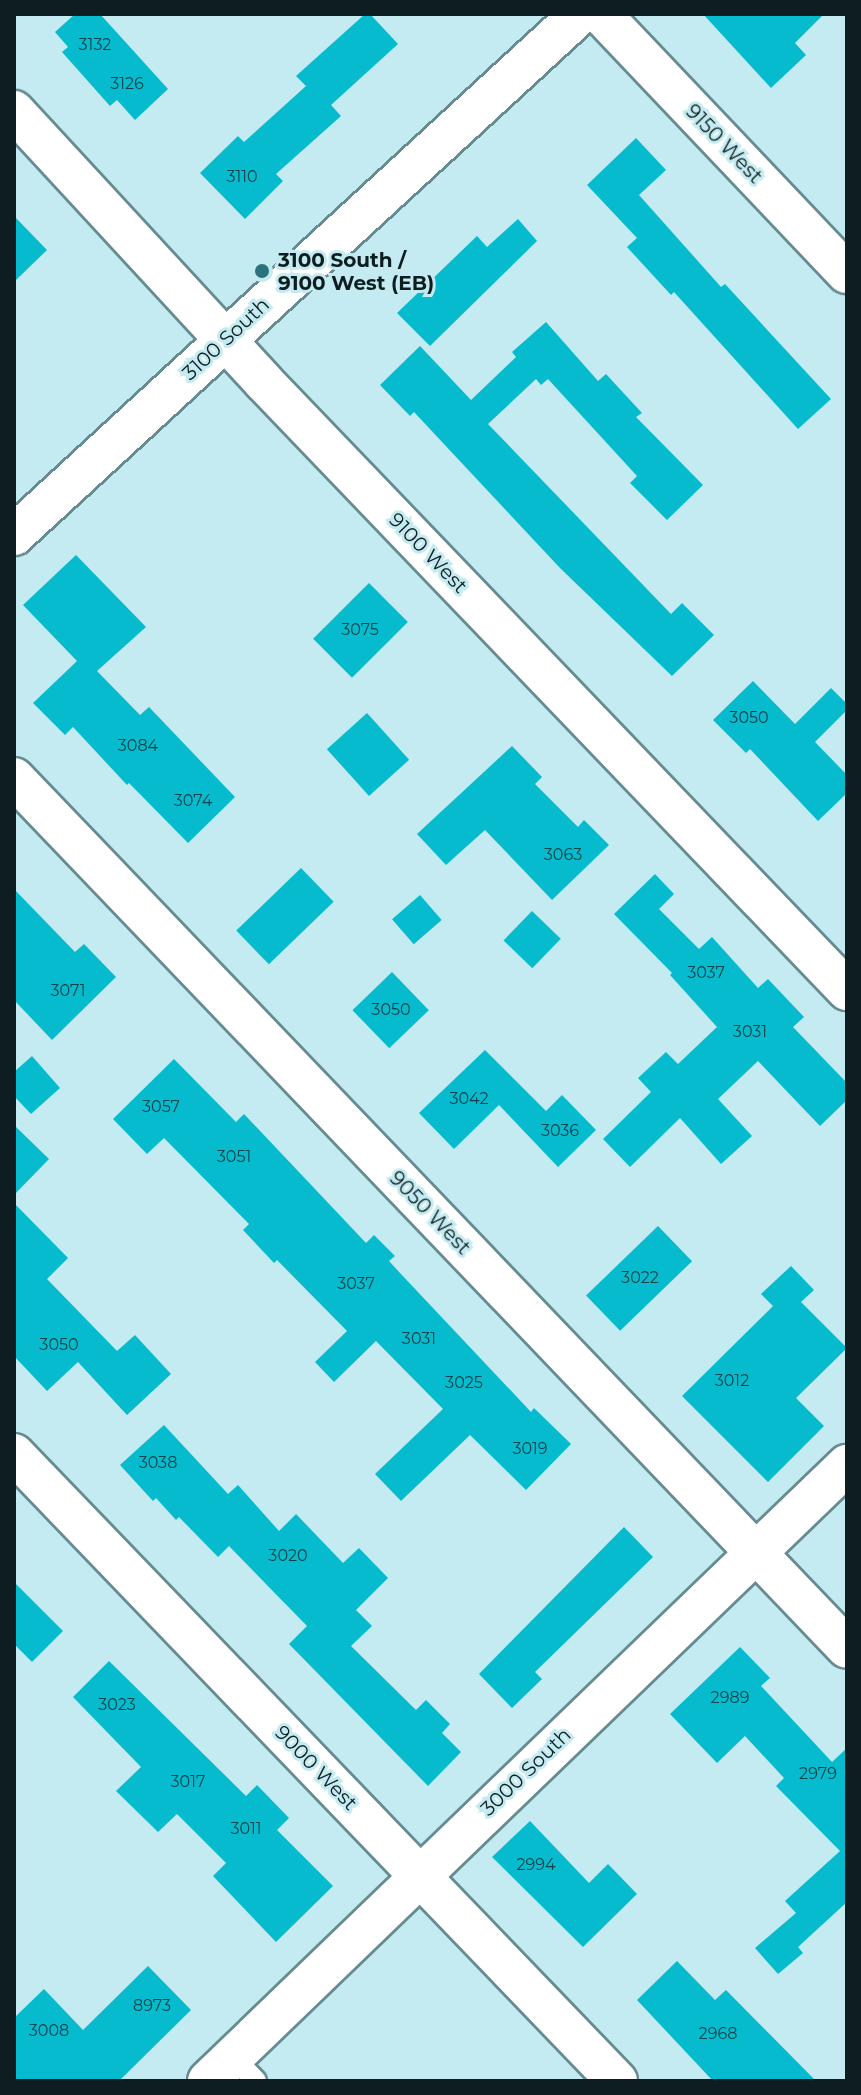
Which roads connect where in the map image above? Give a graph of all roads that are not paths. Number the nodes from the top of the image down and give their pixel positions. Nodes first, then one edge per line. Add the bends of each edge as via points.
1 (580, 14) edge
2 (601, 14) edge
3 (14, 111) edge
4 (847, 273) edge
5 (224, 340) junction
6 (14, 535) edge
7 (14, 778) edge
8 (847, 990) edge
9 (14, 1454) edge
10 (847, 1465) edge
11 (756, 1553) junction
12 (847, 1648) edge
13 (419, 1875) junction
14 (232, 2073) edge
15 (617, 2081) edge

1 - 5 street, 3100 South
2 - 4 street, 9150 West
3 - 5 street, 9100 West
5 - 6 street, 3100 South
5 - 8 street, 9100 West
7 - 11 street, 9050 West
9 - 13 street, 9000 West
10 - 11 street, 3000 South
11 - 12 street, 9050 West
11 - 13 street, 3000 South
13 - 14 street, 3000 South
13 - 15 street, 9000 West

